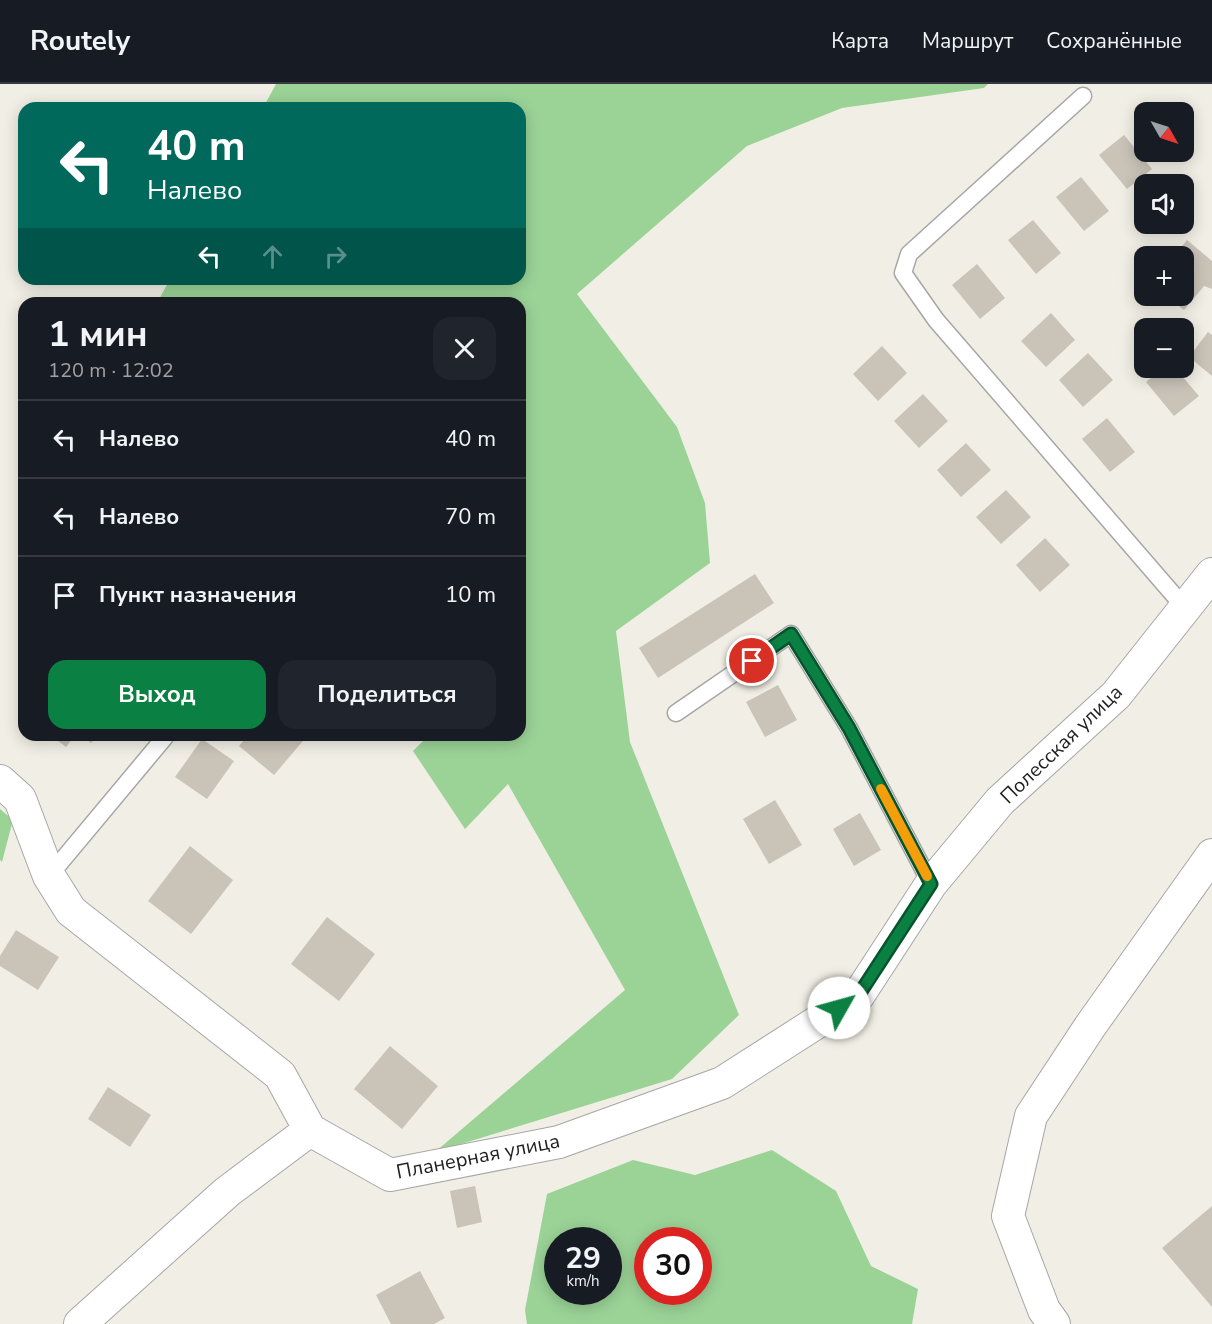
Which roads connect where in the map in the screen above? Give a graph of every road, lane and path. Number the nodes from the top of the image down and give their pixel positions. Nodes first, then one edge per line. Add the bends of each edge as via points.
1 (1083, 96) dead end
2 (1212, 574) edge
3 (1185, 608) junction
4 (676, 714) dead end
5 (162, 741) edge
6 (0, 782) edge
7 (1212, 855) edge
8 (49, 876) junction
9 (931, 884) junction
10 (310, 1130) junction
11 (80, 1324) edge
12 (1054, 1324) edge

1 - 3 lane via 909,254 903,273 936,320
2 - 3 street, Полесская улица
3 - 9 street, Полесская улица via 1116,695 1000,801
4 - 9 lane via 791,634 849,728
5 - 8 lane
6 - 8 street via 20,799
7 - 12 street via 1031,1116 1008,1216 1044,1310
8 - 10 street via 71,911 280,1075
9 - 10 street, Планерная улица via 858,996 722,1083 559,1142 390,1175
10 - 11 street via 227,1191

